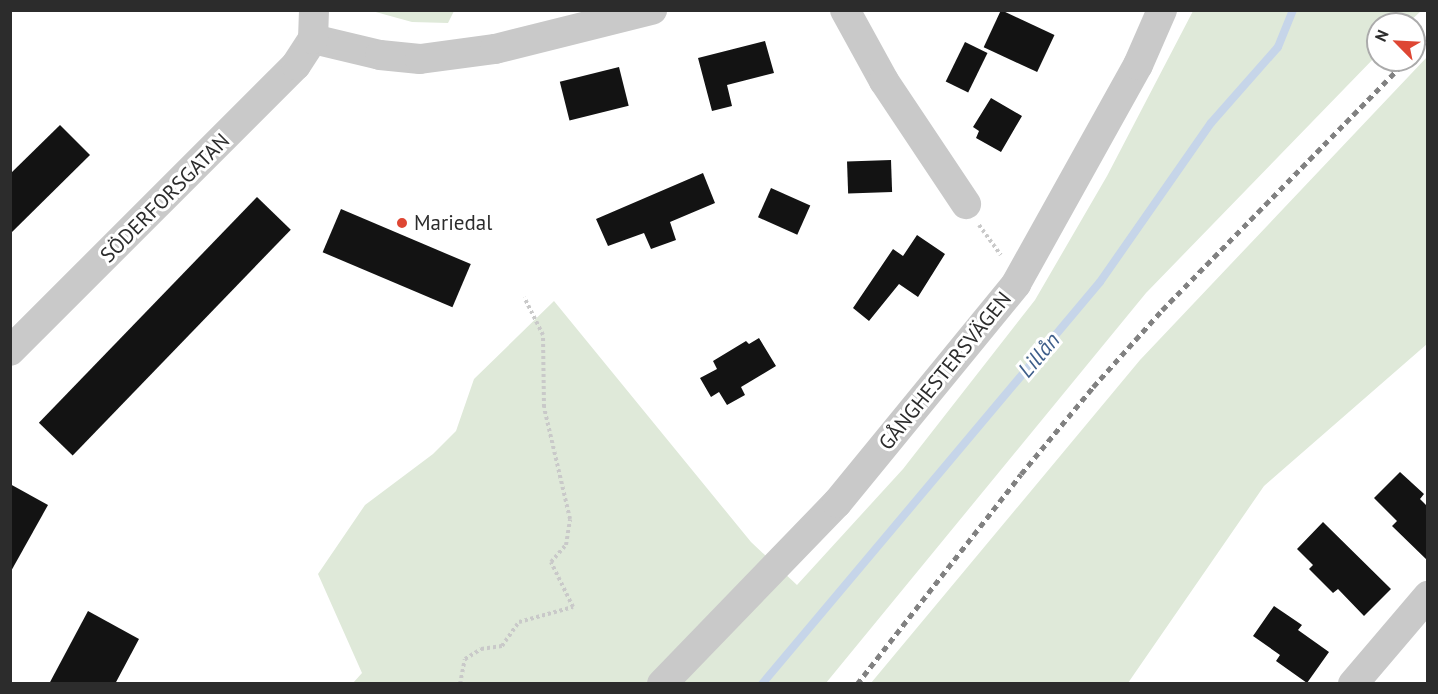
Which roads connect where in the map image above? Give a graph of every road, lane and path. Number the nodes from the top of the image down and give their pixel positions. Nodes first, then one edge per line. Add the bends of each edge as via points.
1 (652, 10) edge
2 (845, 10) edge
3 (1162, 10) edge
4 (314, 25) edge
5 (966, 204) dead end
6 (993, 245) dead end
7 (1008, 246) dead end
8 (1001, 256) junction
9 (994, 266) dead end
10 (524, 297) dead end
11 (10, 351) edge
12 (1428, 596) edge
13 (460, 684) edge
14 (662, 684) edge
15 (1353, 684) edge

1 - 4 street via 495,49 420,59 380,55
2 - 5 street via 884,81
3 - 14 street, GÅNGHESTERSVÄGEN via 1138,65 1016,284 837,503
4 - 11 street, SÖDERFORSGATAN via 296,65 259,105
6 - 8 path
7 - 8 path
8 - 9 path
10 - 13 path via 543,335 543,407 570,519 566,545 551,562 573,607 519,622 502,646 481,649 465,659
12 - 15 street

